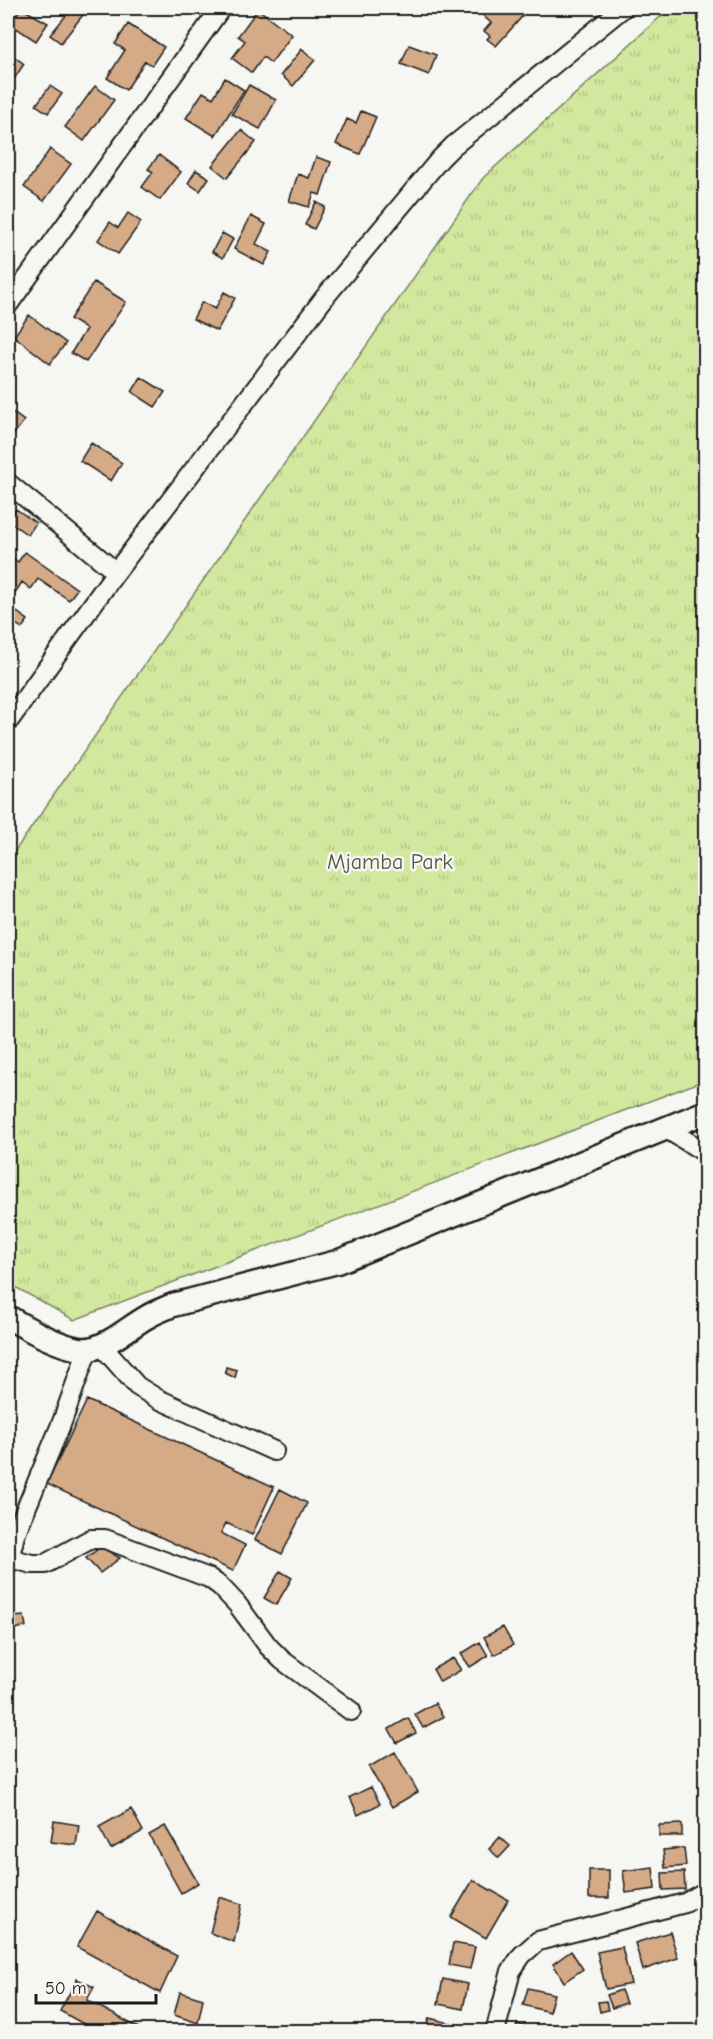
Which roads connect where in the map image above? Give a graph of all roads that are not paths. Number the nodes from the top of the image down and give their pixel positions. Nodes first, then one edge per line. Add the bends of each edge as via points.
1 (221, 8) edge
2 (623, 8) edge
3 (8, 305) edge
4 (8, 483) edge
5 (116, 572) junction
6 (8, 723) edge
7 (705, 1112) edge
8 (665, 1128) junction
9 (705, 1153) edge
10 (8, 1317) edge
11 (94, 1347) junction
12 (274, 1451) dead end
13 (9, 1561) edge
14 (351, 1711) dead end
15 (705, 1891) edge
16 (495, 2031) edge

1 - 3 street
2 - 5 street via 440,159 325,297
4 - 5 street
5 - 6 street
7 - 8 main road
8 - 9 street
8 - 11 main road via 337,1262 172,1305
10 - 11 main road via 59,1343
11 - 12 street via 137,1386 158,1399
11 - 13 street via 15,1534
13 - 14 street via 45,1564 91,1539 105,1539 209,1578 237,1604 282,1660
15 - 16 street via 685,1903 538,1941 511,1971

